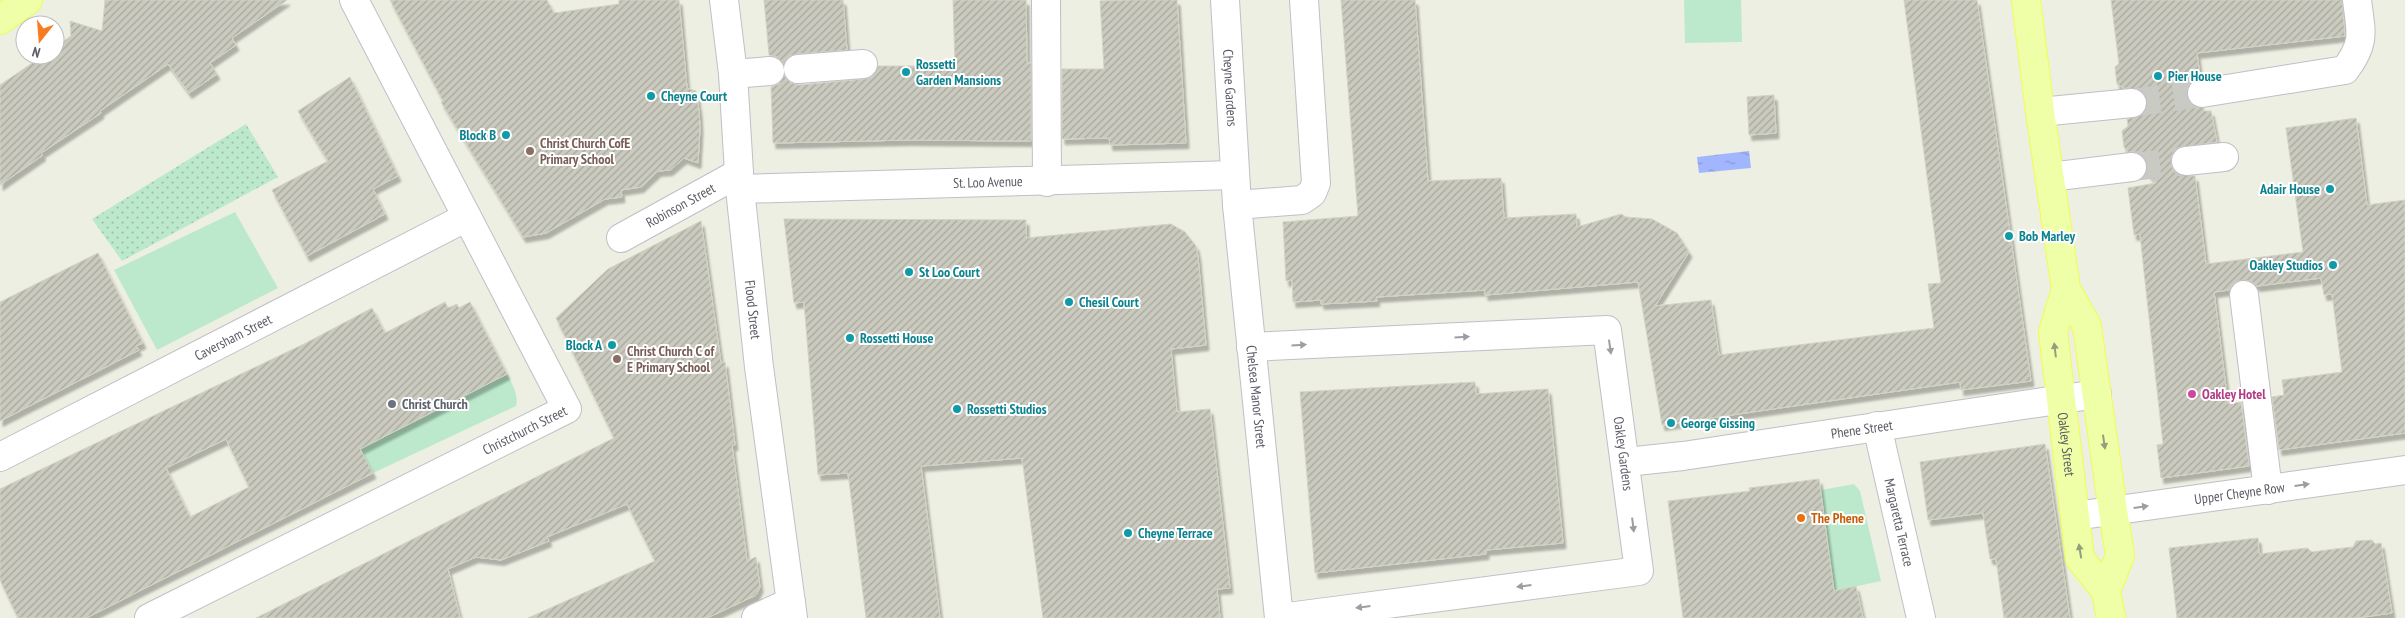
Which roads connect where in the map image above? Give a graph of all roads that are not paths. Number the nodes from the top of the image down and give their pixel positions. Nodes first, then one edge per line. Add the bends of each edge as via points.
1 (28, 0) edge
2 (354, 0) edge
3 (724, 0) edge
4 (1046, 0) edge
5 (1225, 0) edge
6 (1304, 0) edge
7 (2026, 0) edge
8 (2357, 0) edge
9 (0, 20) edge
10 (863, 64) dead end
11 (798, 69) dead end
12 (770, 71) dead end
13 (733, 74) junction
14 (2202, 93) tunnel mouth
15 (2132, 103) tunnel mouth
16 (2040, 112) junction
17 (2224, 157) dead end
18 (2186, 161) tunnel mouth
19 (2132, 167) tunnel mouth
20 (1234, 175) junction
21 (2050, 177) junction
22 (739, 181) junction
23 (1047, 182) junction
24 (1237, 205) junction
25 (467, 217) junction
26 (621, 238) dead end
27 (2066, 289) junction
28 (2244, 295) dead end
29 (1251, 347) junction
30 (2097, 394) junction
31 (2061, 398) junction
32 (1877, 426) junction
33 (0, 458) edge
34 (1626, 462) junction
35 (2405, 470) edge
36 (2268, 490) junction
37 (2114, 511) junction
38 (2075, 516) junction
39 (2106, 591) junction
40 (792, 610) edge
41 (150, 618) edge
42 (756, 618) edge
43 (1280, 618) edge
44 (1921, 618) edge
45 (2111, 618) edge

1 - 9 main road
2 - 25 street, Christchurch Street
3 - 13 street, Flood Street
4 - 23 street
5 - 20 street, Cheyne Gardens
6 - 24 street via 1316,183 1312,194 1302,200
7 - 16 main road, Oakley Street
8 - 14 street via 2361,36 2357,54 2345,70
10 - 11 street
12 - 13 street
13 - 22 street, Flood Street
15 - 16 street
16 - 21 main road, Oakley Street
17 - 18 street
19 - 21 street
20 - 23 street, St. Loo Avenue
20 - 24 street, Chelsea Manor Street
21 - 27 main road, Oakley Street
22 - 23 street, St. Loo Avenue
22 - 26 street, Robinson Street
22 - 40 street, Flood Street via 759,367
24 - 29 street, Chelsea Manor Street
25 - 33 street, Caversham Street
25 - 41 street, Christchurch Street via 567,410
27 - 30 main road, Oakley Street via 2087,326
31 -> 27 main road, Oakley Street via 2053,332
28 - 36 street
29 -> 34 street, Oakley Gardens via 1607,330
29 - 43 street, Chelsea Manor Street
30 - 31 street, Phene Street
30 -> 37 main road, Oakley Street
31 - 32 street, Phene Street
31 - 38 main road, Oakley Street
32 - 34 street, Phene Street
32 - 44 street, Margaretta Terrace
34 -> 43 street, Oakley Gardens via 1639,572
36 -> 35 street, Upper Cheyne Row
37 -> 36 street, Upper Cheyne Row
37 - 38 street, Upper Cheyne Row
37 - 39 main road, Oakley Street via 2120,556
39 -> 38 main road, Oakley Street via 2080,559
39 - 45 main road, Oakley Street
40 - 42 street

